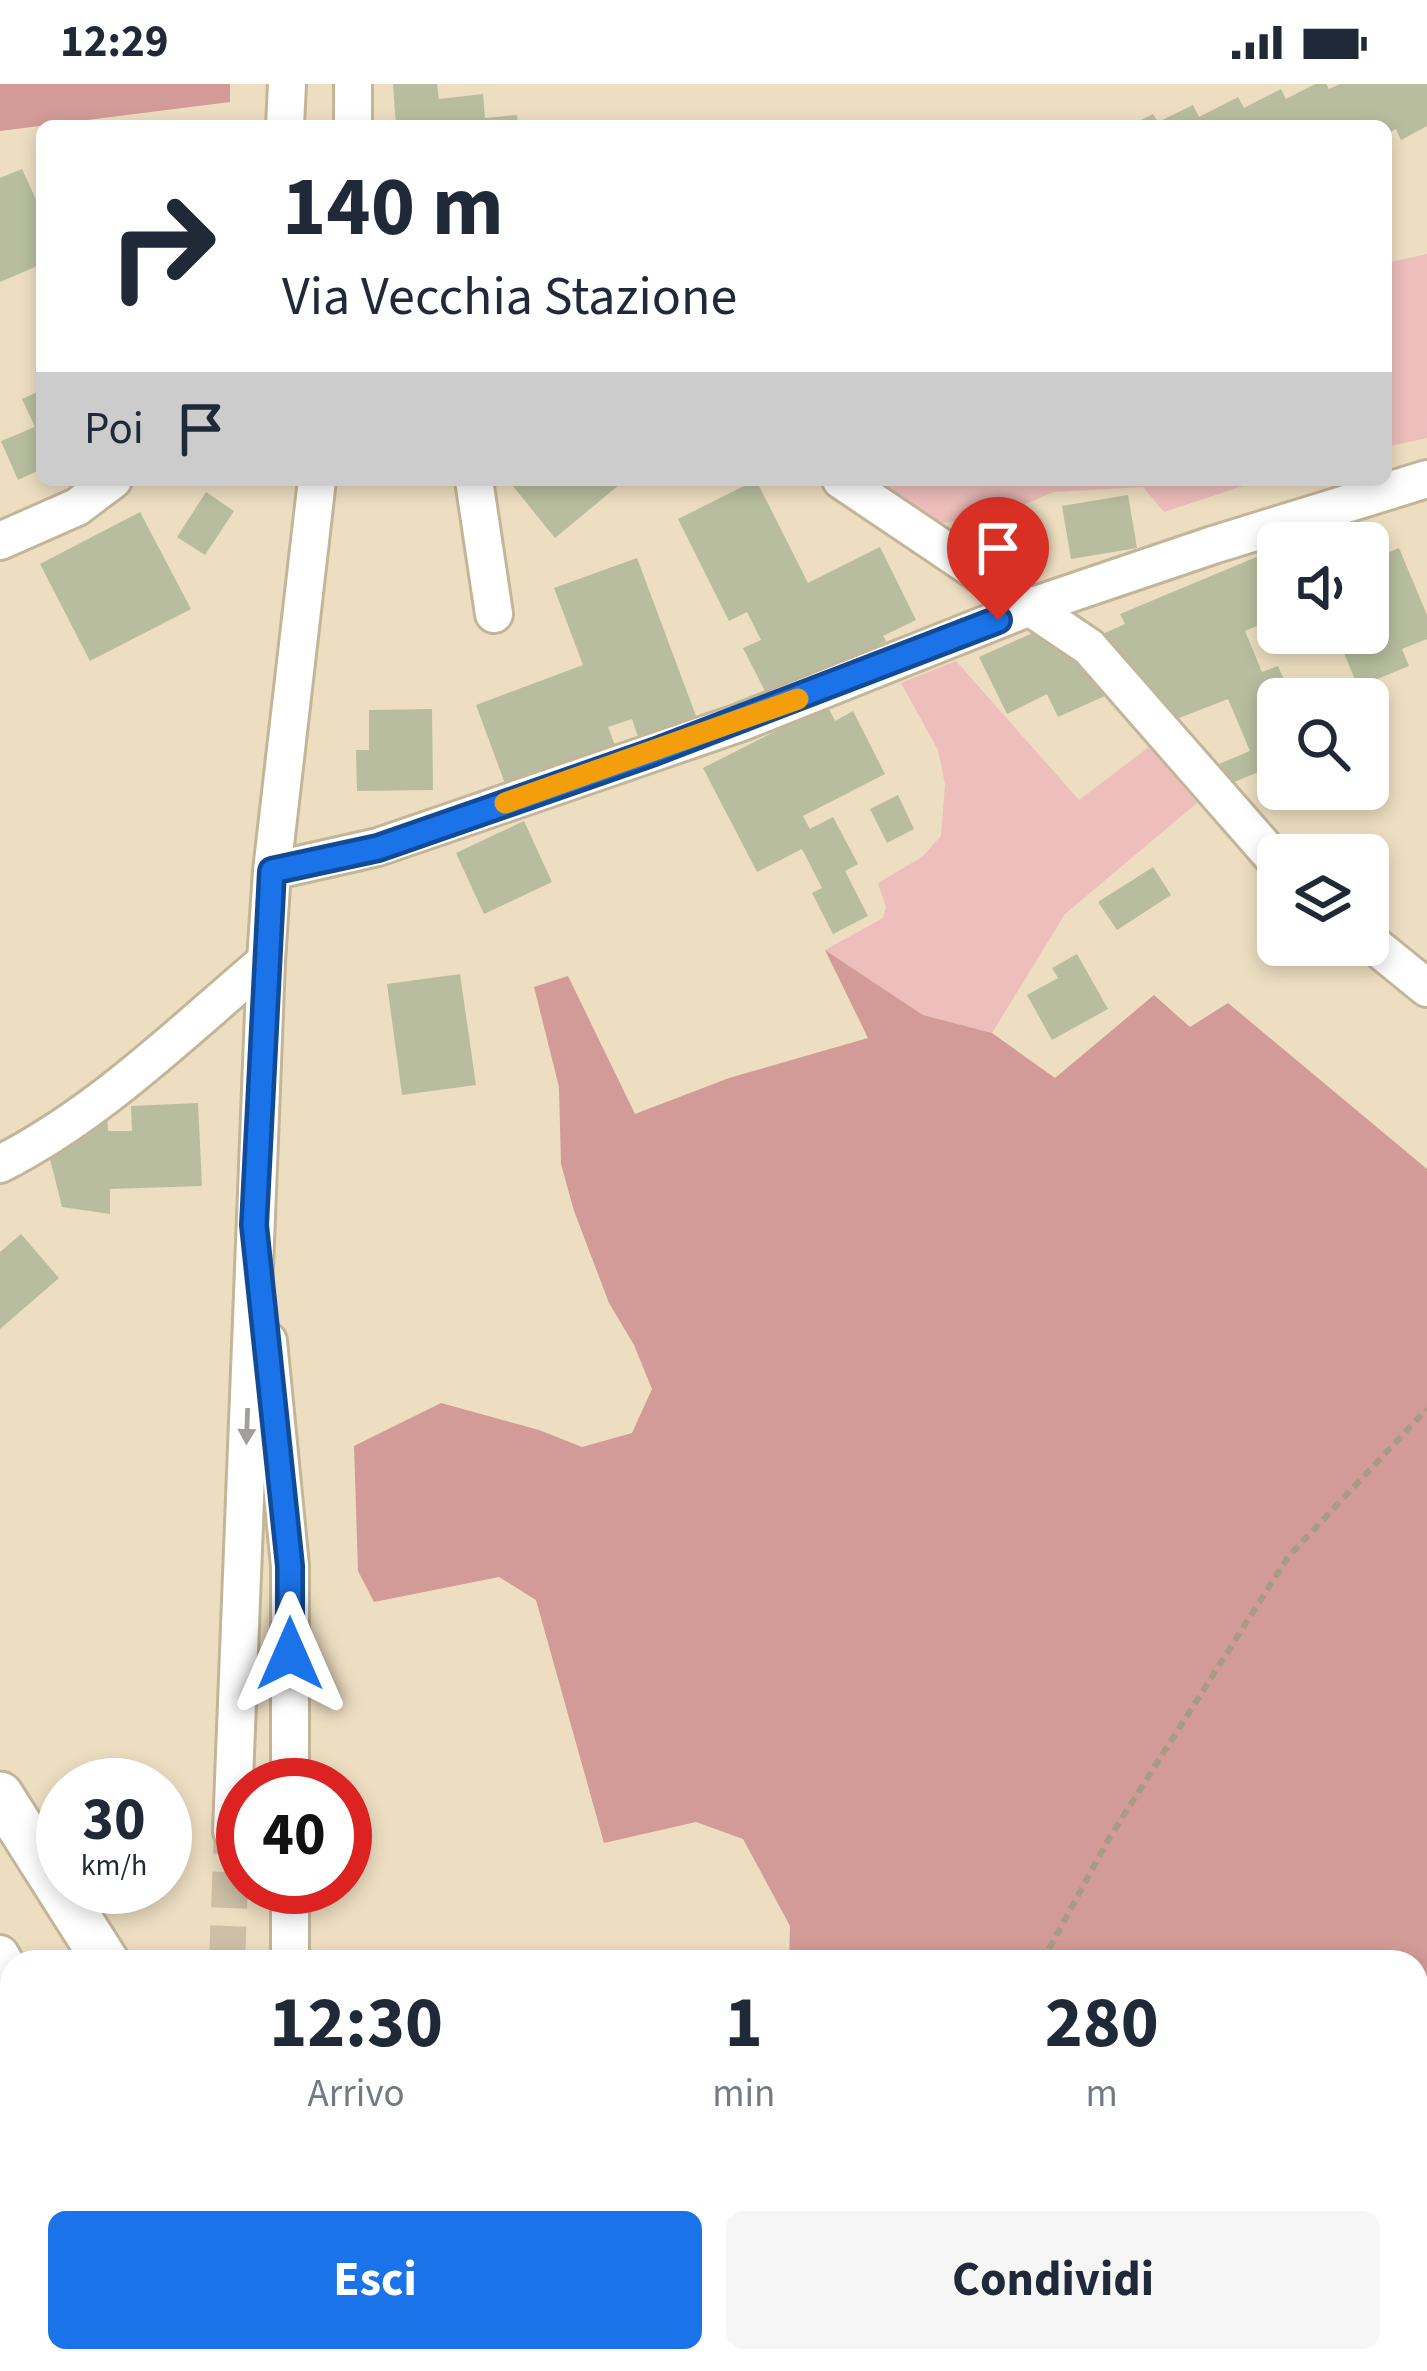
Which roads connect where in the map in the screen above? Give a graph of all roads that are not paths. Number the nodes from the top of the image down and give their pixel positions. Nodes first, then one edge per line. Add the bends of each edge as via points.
1 (287, 84) edge
2 (353, 84) edge
3 (285, 120) edge
4 (353, 120) edge
5 (1427, 479) edge
6 (105, 486) edge
7 (316, 486) edge
8 (475, 486) edge
9 (850, 486) edge
10 (0, 541) edge
11 (1030, 607) junction
12 (494, 614) dead end
13 (1257, 839) edge
14 (272, 871) junction
15 (1389, 957) edge
16 (266, 962) junction
17 (1427, 988) edge
18 (0, 1164) edge
19 (254, 1225) junction
20 (235, 1758) edge
21 (290, 1758) edge
22 (0, 1796) edge
23 (290, 1914) edge
24 (98, 1950) edge
25 (290, 1950) edge

1 - 3 street
2 - 4 street
5 - 11 street
6 - 10 street
7 - 14 street
8 - 12 street
9 - 11 street
11 - 13 street via 1089,646
11 - 14 street via 718,730 378,848
14 - 16 street
15 - 17 street
16 - 18 street via 104,1099
16 - 19 street
19 -> 20 street
19 - 21 street via 290,1566
22 - 24 main road
23 - 25 street

